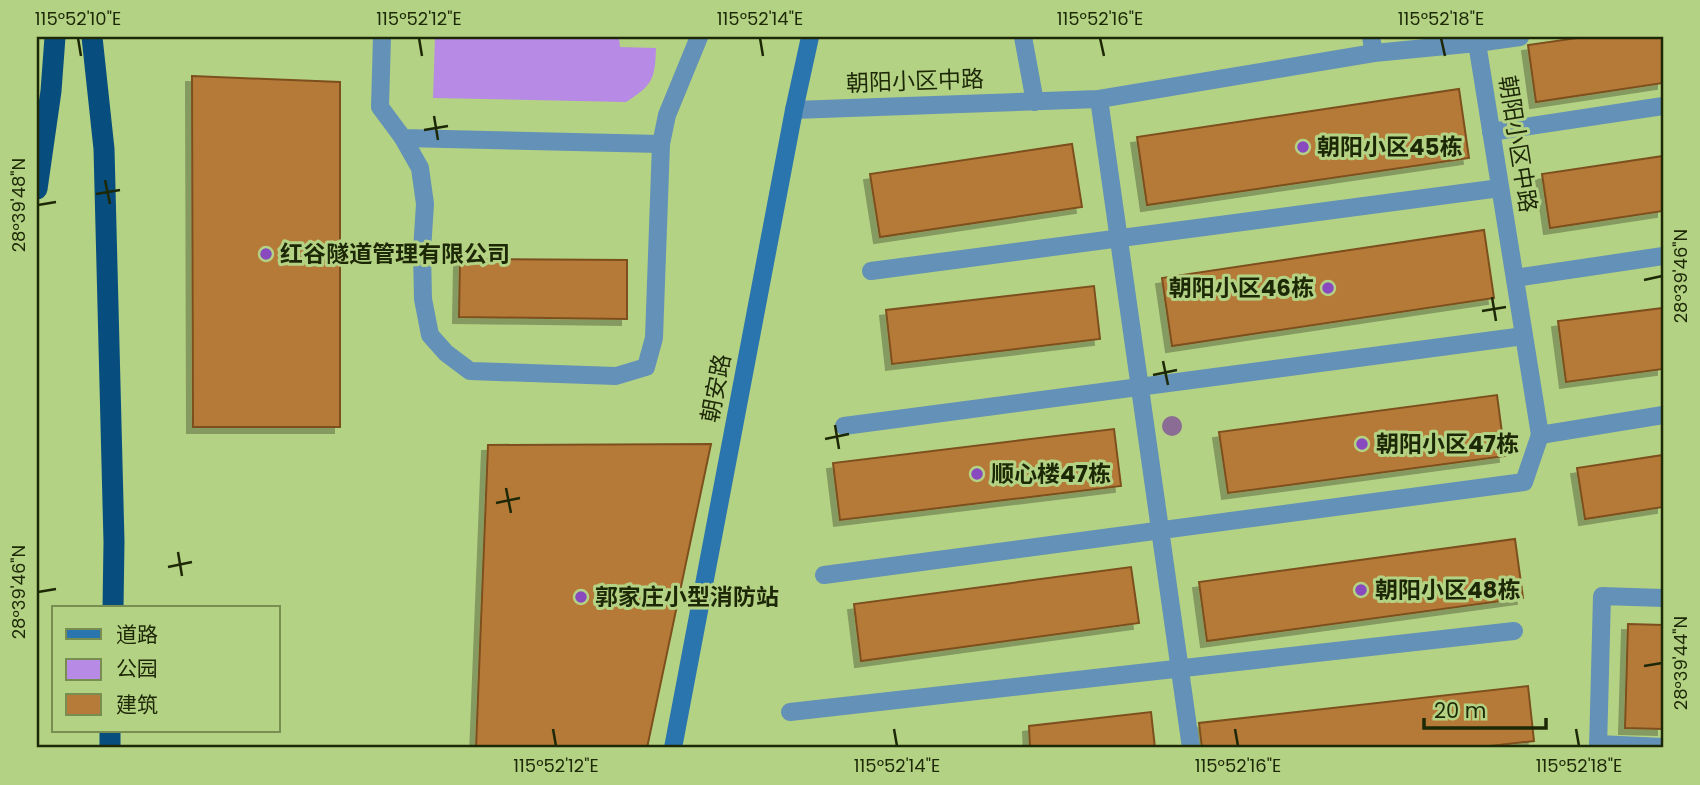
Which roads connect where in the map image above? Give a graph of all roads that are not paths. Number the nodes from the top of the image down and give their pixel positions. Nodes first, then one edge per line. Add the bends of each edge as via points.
1 (55, 37) edge
2 (92, 37) edge
3 (382, 37) edge
4 (699, 37) edge
5 (810, 37) edge
6 (1023, 37) edge
7 (1520, 37) edge
8 (1482, 40) edge
9 (1373, 45) edge
10 (1099, 99) junction
11 (1035, 102) junction
12 (1663, 106) edge
13 (794, 110) junction
14 (1491, 132) junction
15 (403, 138) junction
16 (661, 144) junction
17 (1500, 188) junction
18 (37, 189) edge
19 (1119, 238) junction
20 (1663, 256) edge
21 (871, 271) dead end
22 (1515, 278) junction
23 (1524, 336) junction
24 (1140, 387) junction
25 (1663, 415) edge
26 (844, 426) dead end
27 (1540, 435) junction
28 (1160, 530) junction
29 (824, 575) dead end
30 (1663, 598) edge
31 (113, 606) edge
32 (1514, 631) dead end
33 (1180, 668) junction
34 (790, 712) dead end
35 (1598, 746) edge
36 (1663, 747) edge
37 (673, 748) edge
38 (1191, 748) edge

1 - 18 highway
2 - 31 highway via 104,149
3 - 15 street via 380,107
4 - 16 street via 667,115
5 - 13 street, 朝安路
6 - 11 street
7 - 8 street
8 - 9 street, 朝阳小区中路
8 - 14 street, 朝阳小区中路
9 - 10 street, 朝阳小区中路
10 - 11 street, 朝阳小区中路
10 - 19 street
11 - 13 street, 朝阳小区中路
12 - 14 street
13 - 37 street, 朝安路
14 - 17 street, 朝阳小区中路
15 - 16 street
15 - 16 street via 420,168 425,204 423,299 430,335 446,353 470,371 616,376 646,367 654,338
17 - 19 street
17 - 22 street, 朝阳小区中路
19 - 21 street
19 - 24 street
20 - 22 street
22 - 23 street, 朝阳小区中路
23 - 24 street
23 - 27 street, 朝阳小区中路
24 - 26 street
24 - 28 street
25 - 27 street
27 - 28 street via 1524,482
28 - 29 street
28 - 33 street
30 - 35 street via 1602,596
32 - 33 street
33 - 34 street
33 - 38 street
35 - 36 street

